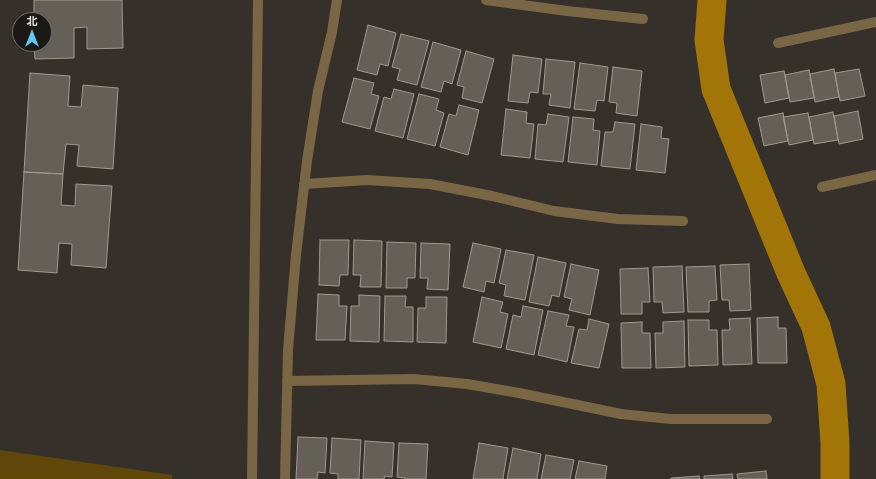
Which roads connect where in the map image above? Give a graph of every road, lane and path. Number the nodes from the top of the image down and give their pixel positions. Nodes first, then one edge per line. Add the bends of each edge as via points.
1 (258, 0) edge
2 (337, 0) edge
3 (486, 0) edge
4 (642, 18) dead end
5 (876, 22) edge
6 (778, 43) dead end
7 (876, 175) edge
8 (304, 184) junction
9 (822, 187) dead end
10 (683, 221) dead end
11 (287, 381) junction
12 (767, 420) dead end
13 (252, 479) edge
14 (285, 479) edge

1 - 13 street
2 - 8 street via 318,91
3 - 4 street
5 - 6 street
7 - 9 street
8 - 10 street via 367,180 430,184 554,211 618,219
8 - 11 street
11 - 12 street via 414,379 467,384 621,414 671,419
11 - 14 street

